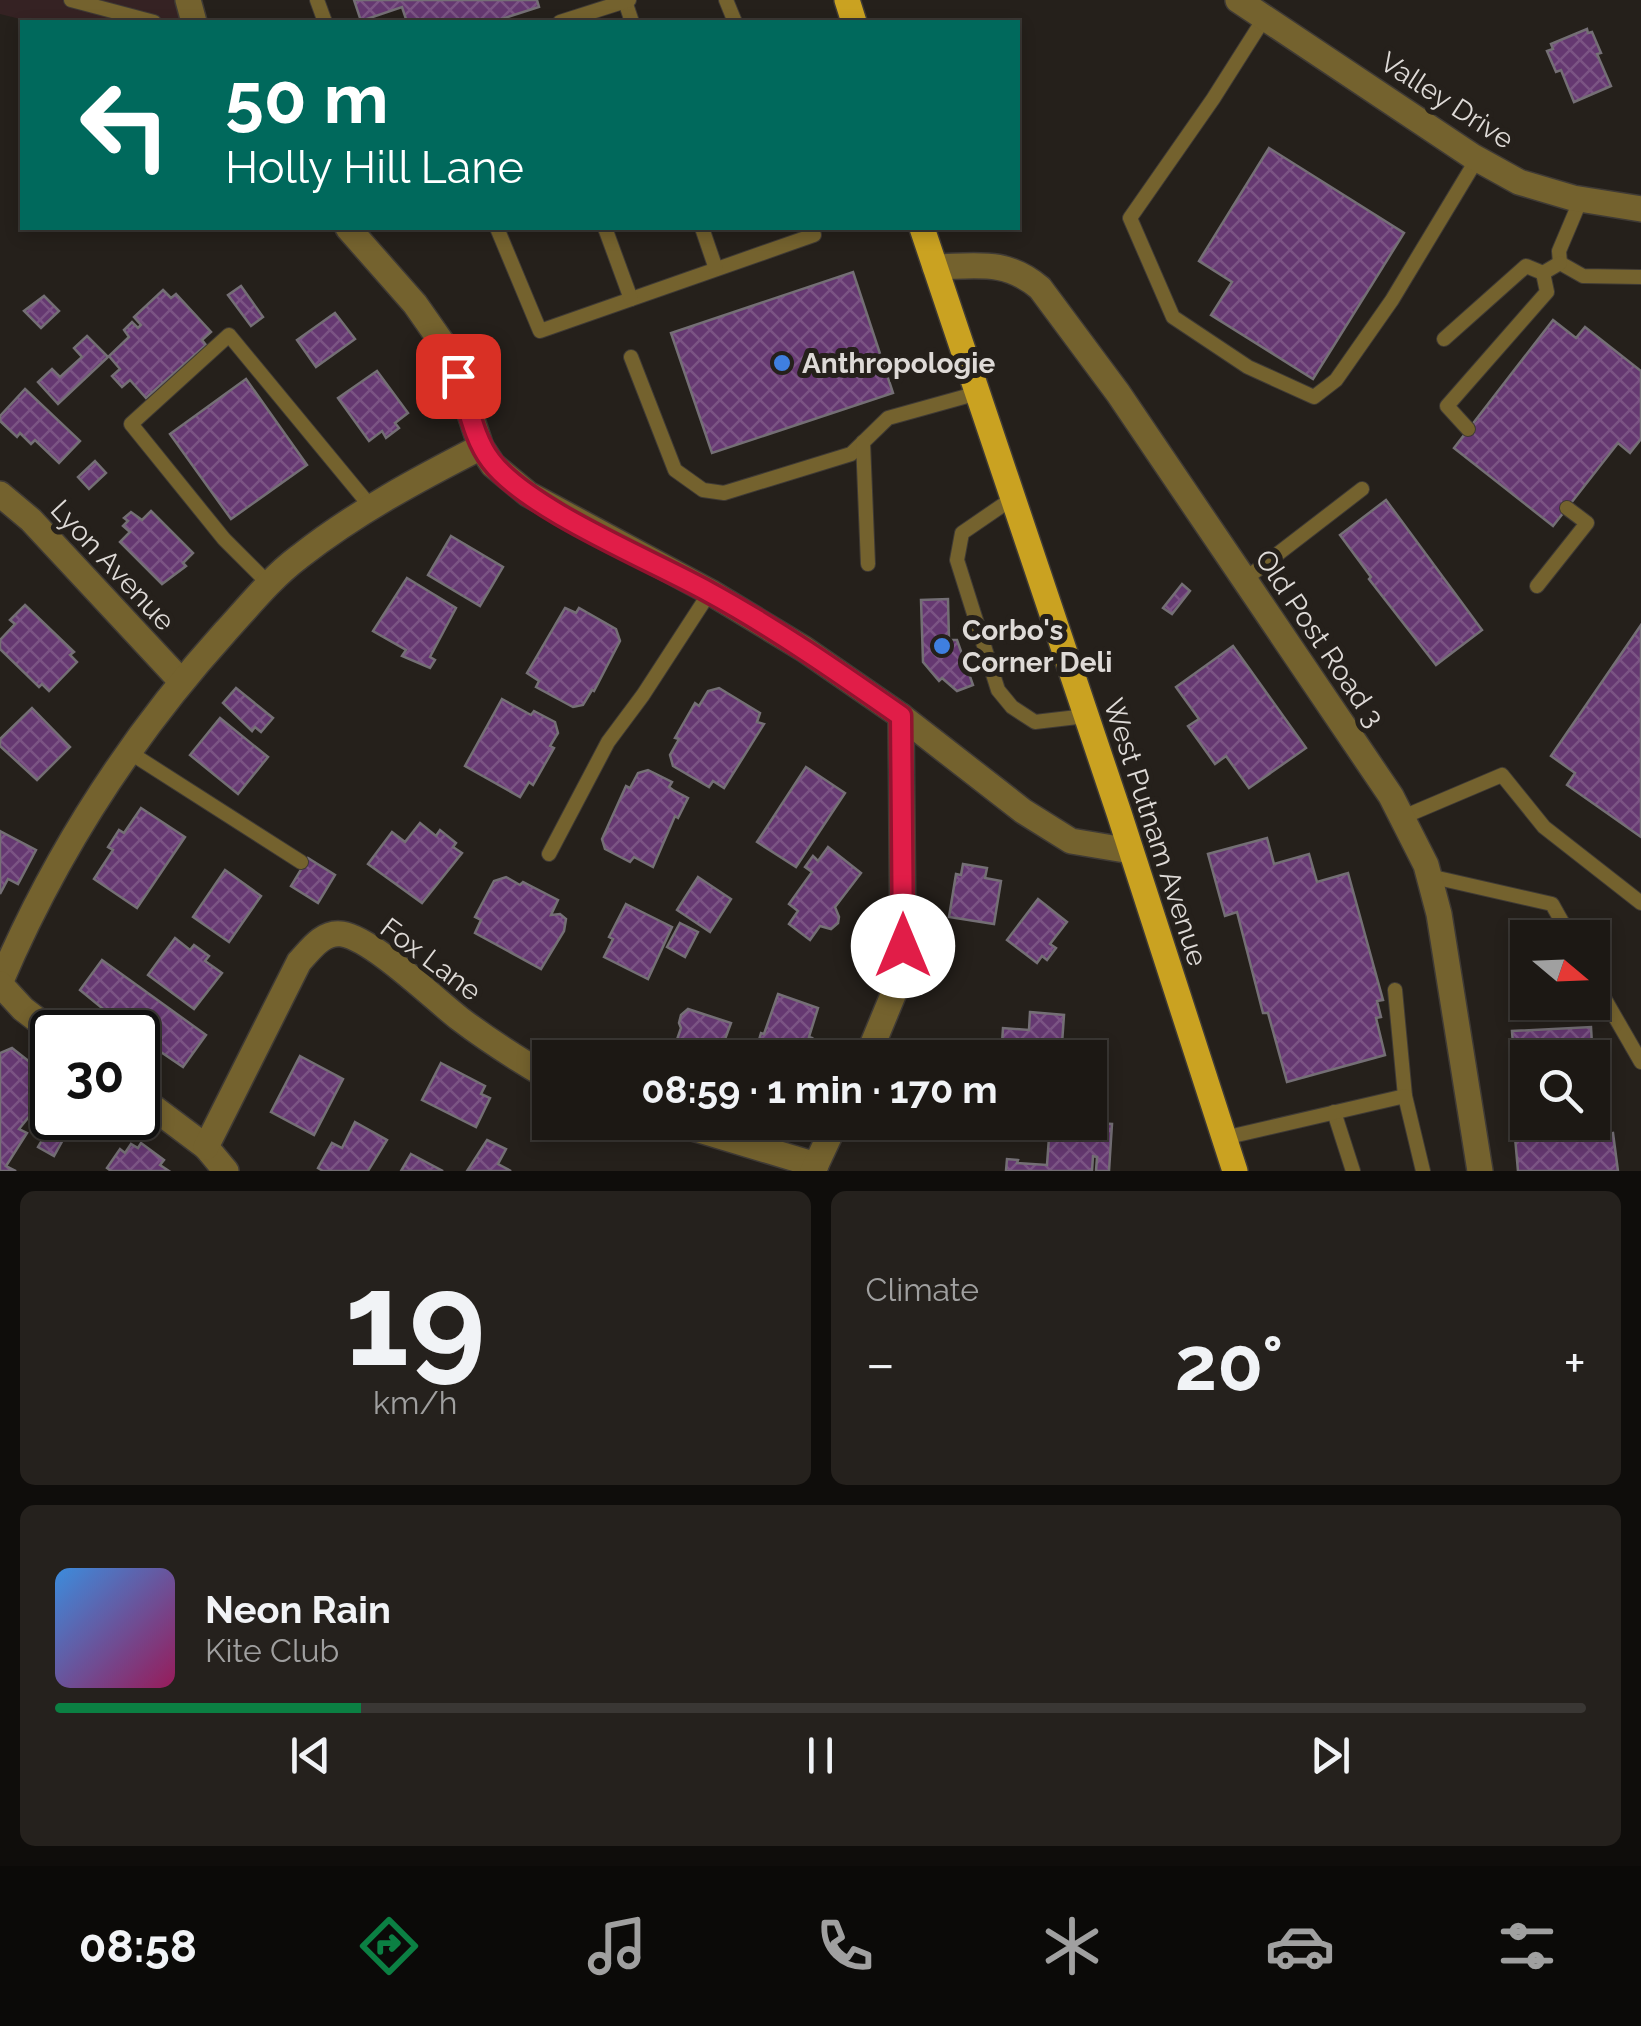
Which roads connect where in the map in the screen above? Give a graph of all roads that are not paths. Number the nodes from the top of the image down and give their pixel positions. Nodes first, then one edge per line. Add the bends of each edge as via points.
1 (71, 0) edge
2 (1238, 0) edge
3 (627, 1) edge
4 (1264, 17) junction
5 (146, 20) edge
6 (566, 20) edge
7 (1477, 159) junction
8 (1581, 199) junction
9 (1641, 209) edge
10 (350, 230) edge
11 (498, 230) edge
12 (606, 230) edge
13 (703, 230) edge
14 (812, 230) edge
15 (923, 230) edge
16 (1560, 263) junction
17 (935, 267) junction
18 (716, 269) junction
19 (1544, 273) junction
20 (1641, 277) edge
21 (632, 299) junction
22 (1444, 339) dead end
23 (631, 357) dead end
24 (978, 394) junction
25 (1468, 428) dead end
26 (863, 442) junction
27 (482, 447) junction
28 (1362, 489) dead end
29 (0, 494) edge
30 (1013, 498) junction
31 (371, 508) junction
32 (1568, 508) dead end
33 (868, 564) dead end
34 (1244, 580) junction
35 (269, 584) junction
36 (1538, 586) dead end
37 (710, 592) junction
38 (180, 681) junction
39 (901, 716) junction
40 (1086, 716) junction
41 (129, 752) junction
42 (1403, 816) junction
43 (1130, 851) junction
44 (549, 854) dead end
45 (301, 862) dead end
46 (1428, 876) junction
47 (1641, 903) edge
48 (1560, 920) edge
49 (0, 983) edge
50 (1396, 990) dead end
51 (1610, 1009) edge
52 (30, 1015) edge
53 (875, 1040) edge
54 (1641, 1062) edge
55 (532, 1066) edge
56 (1405, 1096) junction
57 (160, 1112) edge
58 (1334, 1112) junction
59 (1224, 1138) junction
60 (728, 1140) edge
61 (827, 1140) edge
62 (206, 1147) junction
63 (814, 1168) edge
64 (226, 1171) edge
65 (1235, 1171) edge
66 (1352, 1171) edge
67 (1423, 1171) edge
68 (1480, 1171) edge

1 - 5 lane
2 - 4 street, Valley Drive
3 - 6 lane
4 - 7 street, Valley Drive
4 - 7 lane via 1130,218 1172,316 1248,368 1314,397 1336,380
7 - 8 street, Valley Drive via 1519,182
8 - 9 street, Valley Drive
8 - 16 lane
10 - 27 street via 450,354
11 - 21 lane via 540,331
12 - 21 lane
13 - 18 lane
14 - 18 lane via 814,235
15 - 17 main road, West Putnam Avenue
16 - 19 lane
16 - 20 lane via 1583,276
17 - 24 main road, West Putnam Avenue
17 - 34 street, Old Post Road 3 via 1002,266 1040,288
18 - 21 lane
19 - 22 lane via 1526,266
19 - 25 lane via 1547,292 1447,406
23 - 26 lane via 675,470 704,490 724,493 850,454
24 - 26 lane via 888,418
24 - 30 main road, West Putnam Avenue
26 - 33 lane
27 - 31 street
27 - 37 street via 528,494
28 - 34 lane
29 - 38 street, Lyon Avenue
30 - 40 main road, West Putnam Avenue
30 - 40 lane via 962,532 957,560 998,690 1035,722
31 - 35 street
31 - 35 lane via 229,335 131,424 224,540
32 - 36 lane via 1587,523
34 - 42 street, Old Post Road 3
35 - 38 street
37 - 39 street
37 - 44 lane via 608,742
38 - 41 street
39 - 43 street via 1071,841
39 - 53 street via 903,946 898,984
40 - 43 main road, West Putnam Avenue
41 - 45 lane
41 - 49 street via 52,876
42 - 46 street, Old Post Road 3
42 - 47 lane via 1502,775 1544,826
43 - 59 main road, West Putnam Avenue
46 - 48 lane via 1552,904
46 - 68 street, Old Post Road 3
49 - 52 street
50 - 56 lane
51 - 54 lane
55 - 62 street, Fox Lane via 366,943 329,936 298,962
56 - 58 lane
56 - 67 lane
57 - 62 street
58 - 59 lane
58 - 66 lane
59 - 65 main road, West Putnam Avenue
60 - 63 street
61 - 63 street
62 - 64 street

